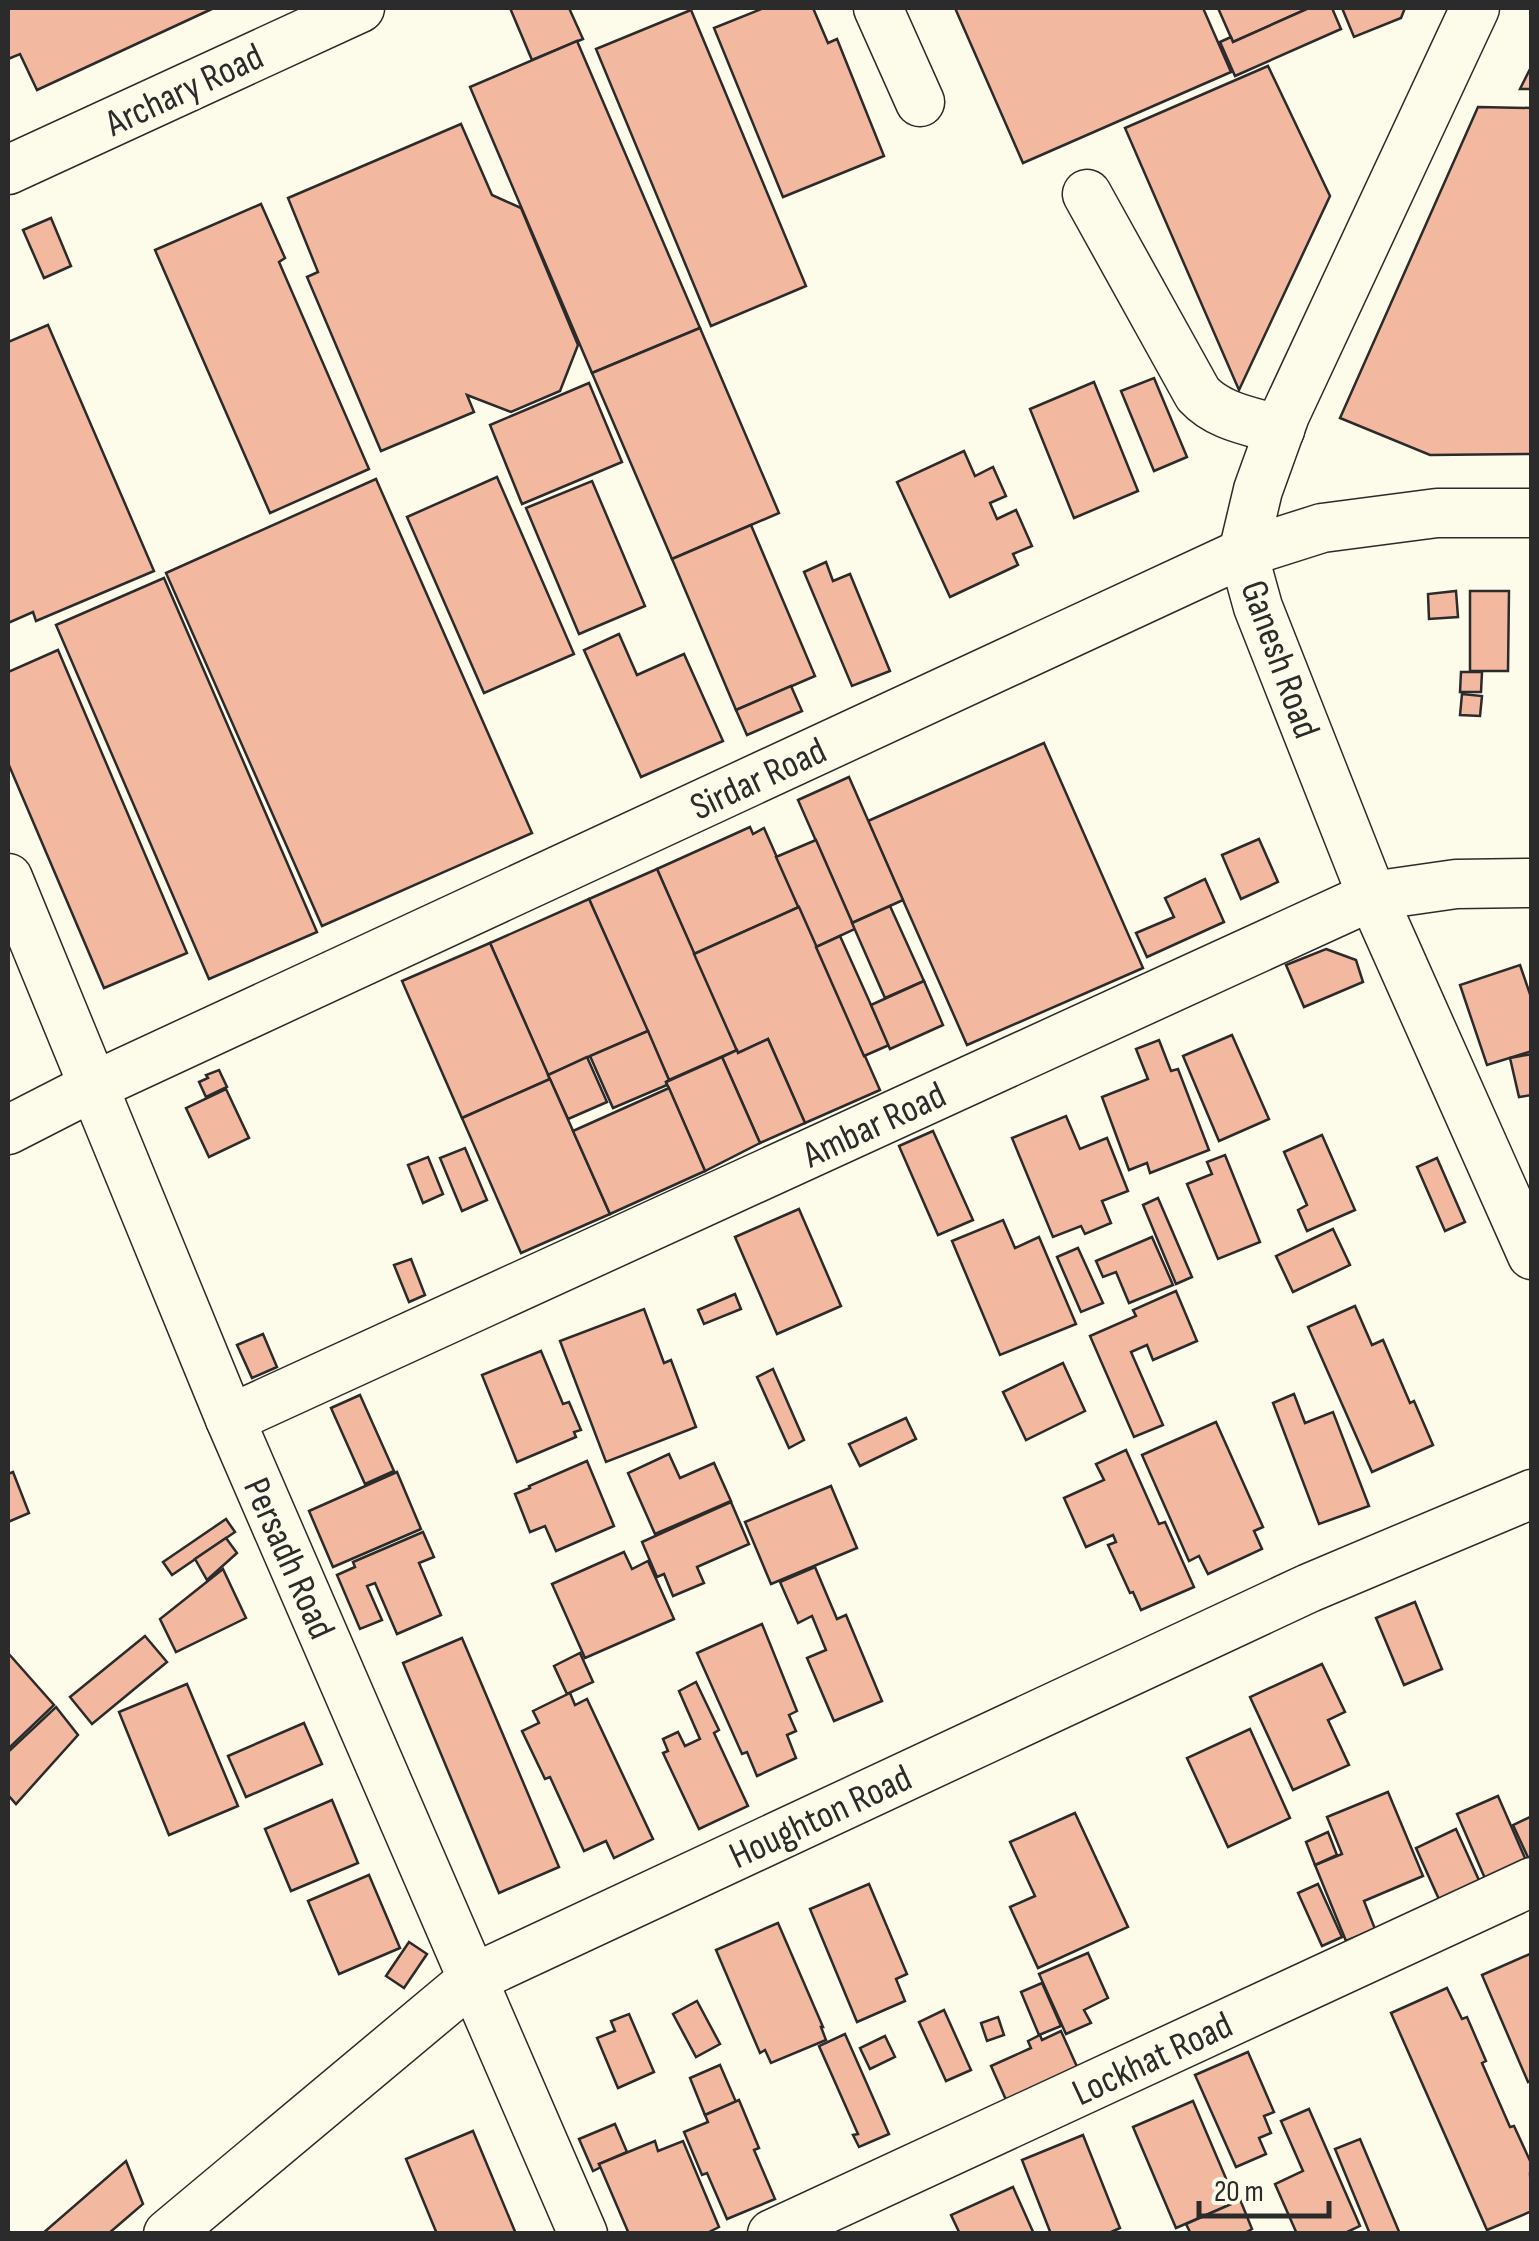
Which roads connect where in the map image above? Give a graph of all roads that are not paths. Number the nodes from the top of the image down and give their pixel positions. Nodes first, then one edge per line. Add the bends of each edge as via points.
1 (360, 8) edge
2 (878, 8) edge
3 (1475, 8) edge
4 (920, 102) dead end
5 (8, 170) edge
6 (1087, 194) dead end
7 (1280, 430) junction
8 (1532, 513) edge
9 (1243, 553) junction
10 (8, 878) edge
11 (1532, 883) edge
12 (1372, 896) junction
13 (94, 1086) junction
14 (8, 1130) edge
15 (1532, 1255) edge
16 (230, 1419) junction
17 (1532, 1494) edge
18 (1532, 1882) edge
19 (474, 1978) junction
20 (168, 2234) edge
21 (583, 2234) edge
22 (772, 2234) edge

1 - 5 street, Archary Road
2 - 4 street
3 - 7 street, Ganesh Road
6 - 7 street via 1198,394 1224,413
7 - 9 street, Ganesh Road
8 - 9 street, Sirdar Road via 1437,513 1322,528
9 - 12 street, Ganesh Road
9 - 13 street, Sirdar Road
10 - 13 street, Persadh Road
11 - 12 street, Ambar Road via 1456,884
12 - 15 street, Ganesh Road
12 - 16 street, Ambar Road
13 - 14 street, Sirdar Road
13 - 16 street, Persadh Road
16 - 19 street, Persadh Road
17 - 19 street, Houghton Road via 1309,1588
18 - 22 street, Lockhat Road
19 - 20 street, Houghton Road
19 - 21 street, Persadh Road

